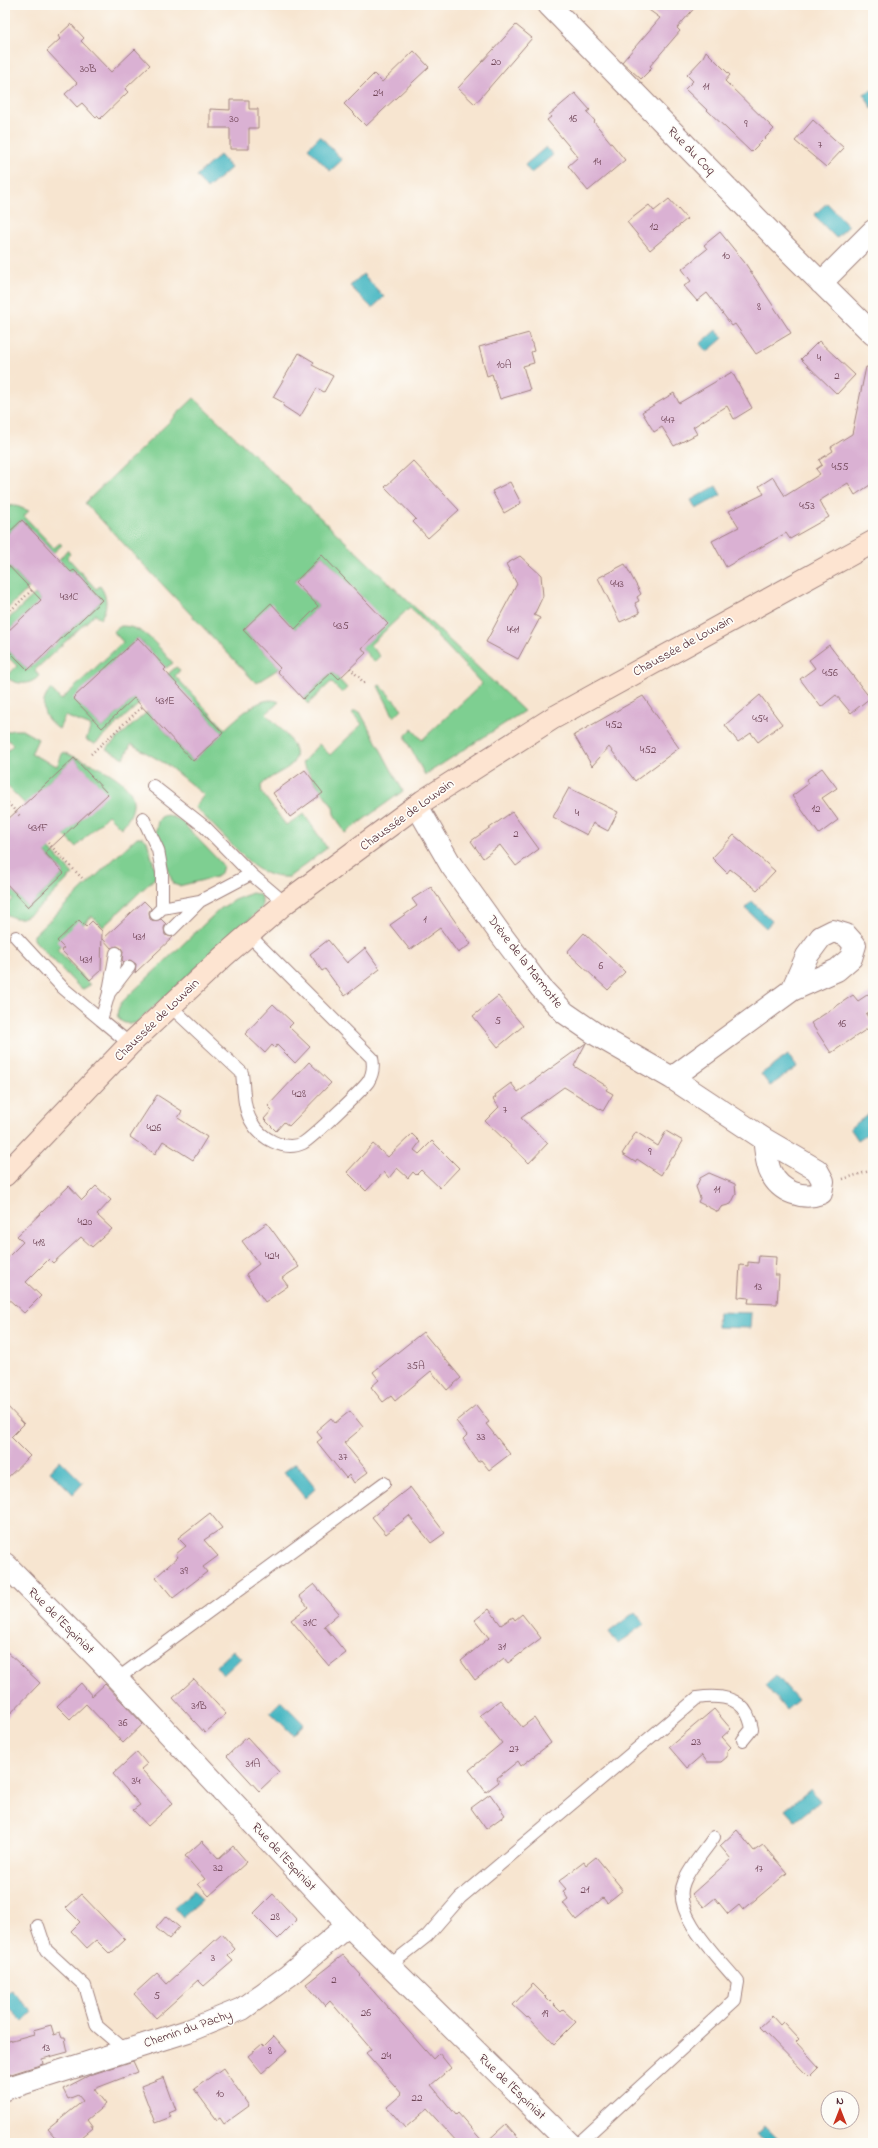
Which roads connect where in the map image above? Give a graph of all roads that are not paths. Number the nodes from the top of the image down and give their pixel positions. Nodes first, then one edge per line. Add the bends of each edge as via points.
1 (561, 9) edge
2 (873, 231) edge
3 (821, 283) junction
4 (873, 334) edge
5 (873, 542) edge
6 (154, 786) dead end
7 (417, 806) junction
8 (143, 818) dead end
9 (252, 874) junction
10 (200, 901) junction
11 (285, 903) junction
12 (171, 930) dead end
13 (248, 935) junction
14 (16, 937) dead end
15 (116, 953) dead end
16 (129, 967) dead end
17 (792, 990) dead end
18 (109, 993) junction
19 (170, 1006) junction
20 (101, 1020) junction
21 (130, 1044) junction
22 (672, 1078) junction
23 (764, 1139) junction
24 (5, 1174) edge
25 (384, 1483) dead end
26 (5, 1564) edge
27 (117, 1679) junction
28 (743, 1740) dead end
29 (714, 1837) dead end
30 (348, 1925) junction
31 (38, 1926) dead end
32 (389, 1966) junction
33 (125, 2050) junction
34 (5, 2089) edge
35 (569, 2143) edge
36 (580, 2143) edge

1 - 3 street, Rue du Coq
2 - 3 street
3 - 4 street, Rue du Coq
5 - 7 main road, Chaussée de Louvain via 553,718
6 - 9 lane via 205,827
7 - 11 main road, Chaussée de Louvain
7 - 22 street, Drève de la Marmotte via 451,865 542,988 572,1017 597,1035
8 - 10 lane via 158,850 162,872 159,911
9 - 10 lane
9 - 11 lane
10 - 12 lane
11 - 13 main road, Chaussée de Louvain
13 - 19 main road, Chaussée de Louvain
13 - 19 lane via 372,1058 374,1068 369,1081 303,1143 288,1146 268,1140 251,1122 246,1107 242,1073
14 - 20 lane via 63,988
15 - 18 lane
16 - 18 lane
17 - 22 street
18 - 20 lane
19 - 21 main road, Chaussée de Louvain
20 - 21 lane
21 - 24 main road, Chaussée de Louvain
22 - 23 street, Drève de la Marmotte
23 - 23 street, Drève de la Marmotte via 817,1170 823,1181 821,1192 811,1196 795,1194 783,1187 771,1173
25 - 27 lane
26 - 27 street, Rue de l'Espiniat
27 - 30 street, Rue de l'Espiniat
28 - 32 lane via 752,1729 752,1724 736,1701 722,1696 697,1698 460,1898 428,1936
29 - 36 lane via 684,1882 681,1893 688,1919 738,1982 735,2000
30 - 32 street, Rue de l'Espiniat
30 - 33 street, Chemin du Pachy via 288,1976 242,2009
31 - 33 lane via 46,1950 85,1986 97,2026
32 - 35 street, Rue de l'Espiniat
33 - 34 street, Chemin du Pachy

